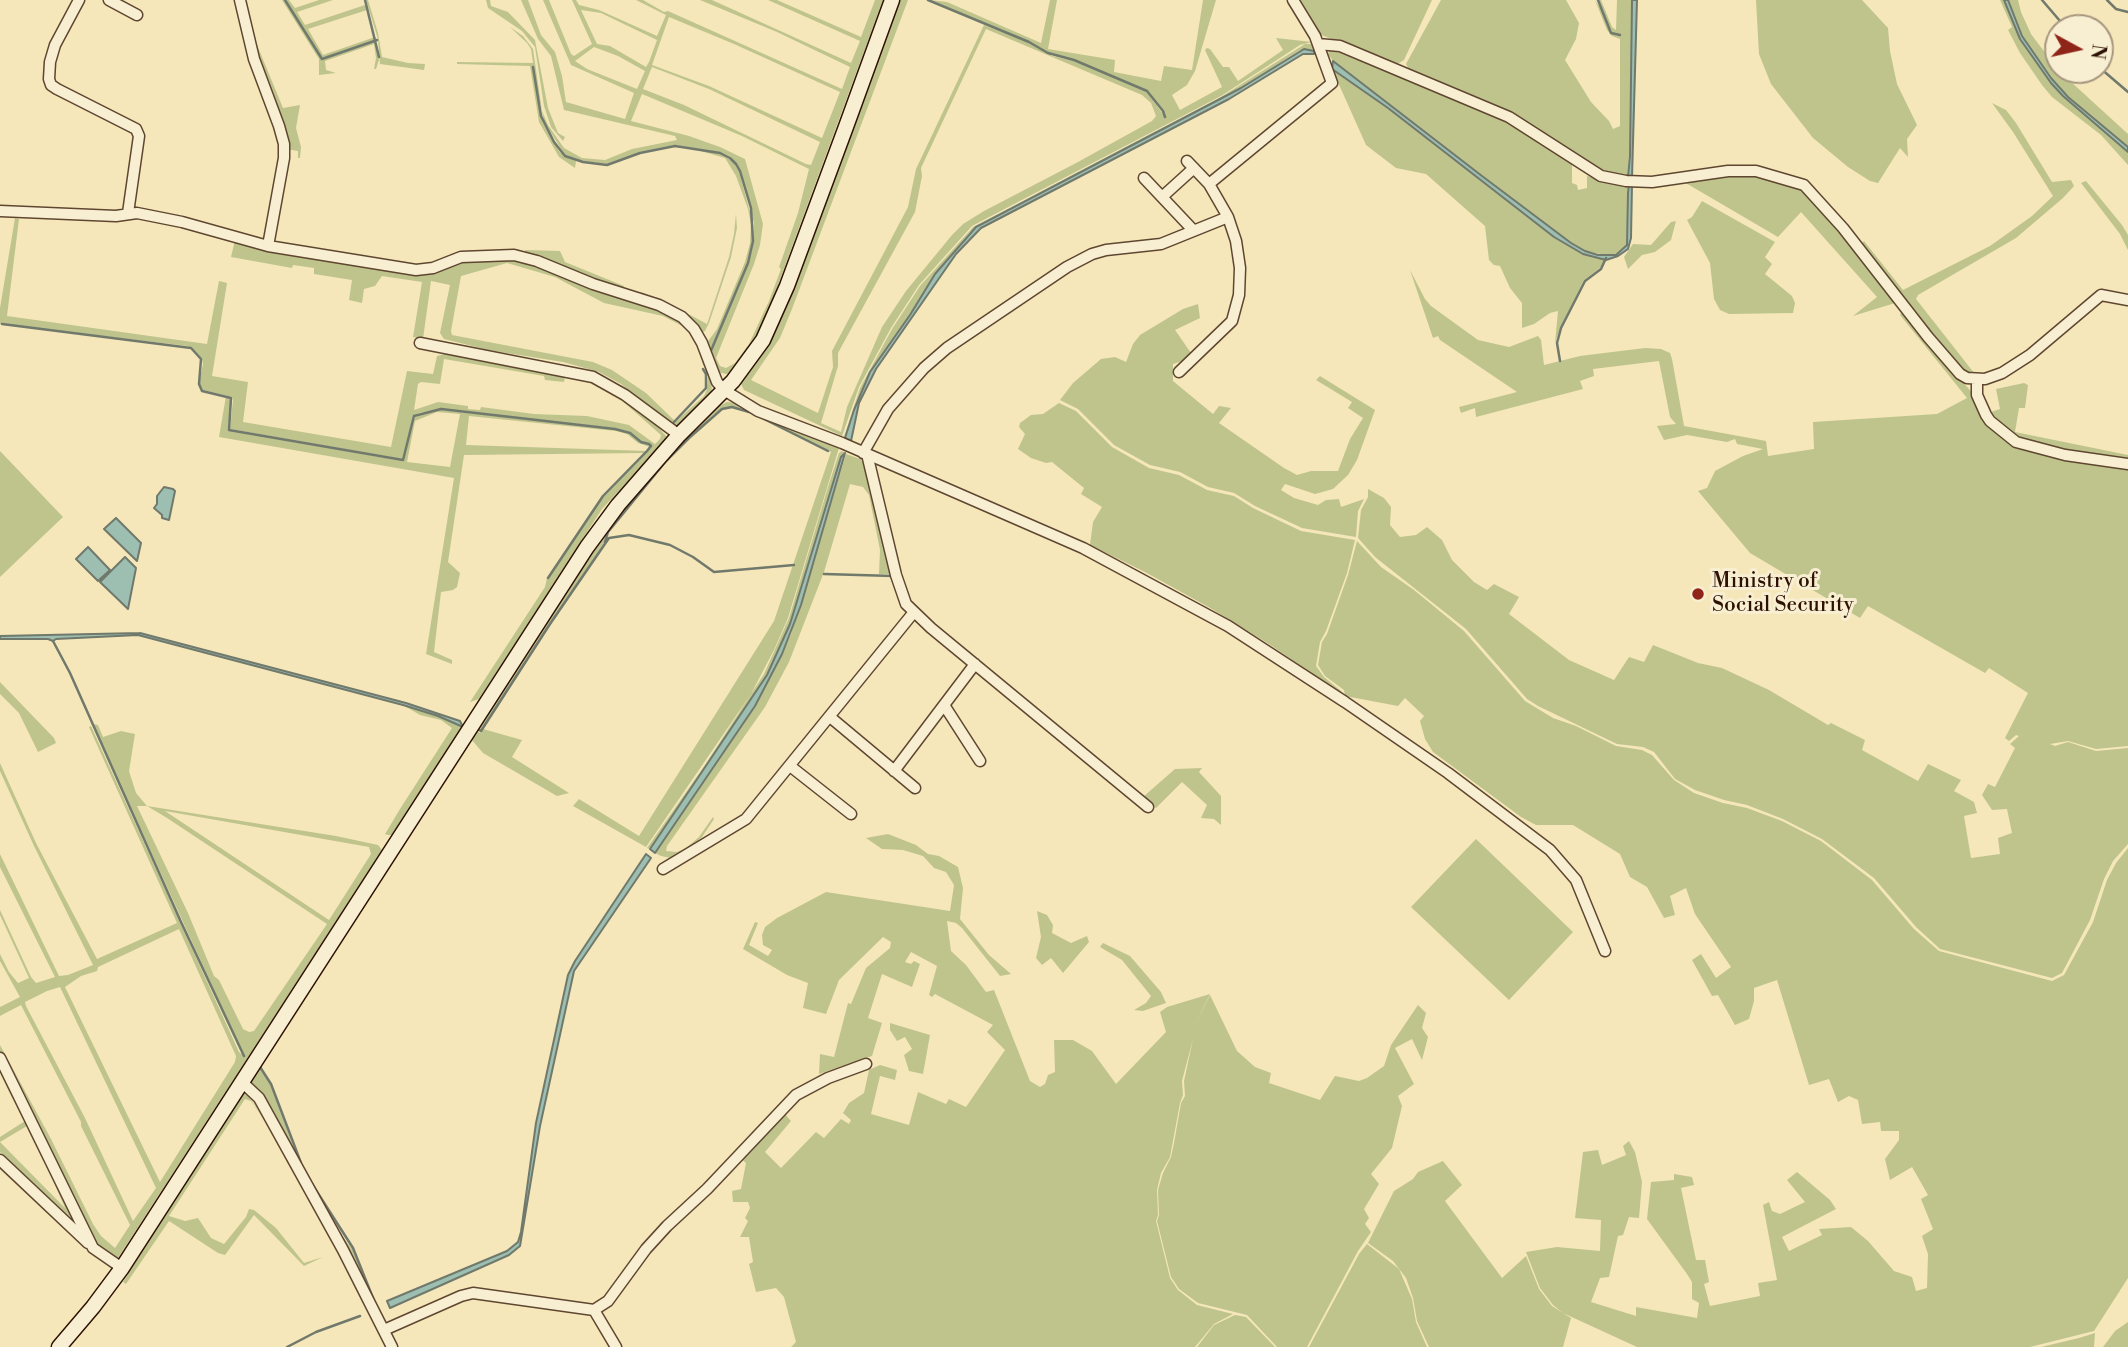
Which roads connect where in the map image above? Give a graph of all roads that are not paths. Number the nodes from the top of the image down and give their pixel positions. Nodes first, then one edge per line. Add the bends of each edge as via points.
1 (79, 0) edge
2 (109, 0) edge
3 (240, 0) edge
4 (891, 0) edge
5 (1293, 0) edge
6 (137, 15) dead end
7 (1318, 44) junction
8 (1144, 178) dead end
9 (1209, 184) junction
10 (1162, 197) junction
11 (0, 211) edge
12 (128, 213) junction
13 (1228, 217) junction
14 (1193, 230) junction
15 (268, 246) junction
16 (2128, 300) edge
17 (420, 344) dead end
18 (1179, 372) dead end
19 (1977, 381) junction
20 (724, 390) junction
21 (679, 435) junction
22 (865, 453) junction
23 (2128, 464) edge
24 (914, 612) junction
25 (975, 664) junction
26 (944, 705) junction
27 (830, 717) junction
28 (980, 761) dead end
29 (790, 766) junction
30 (894, 771) junction
31 (915, 788) dead end
32 (1148, 807) dead end
33 (850, 814) dead end
34 (663, 869) dead end
35 (1605, 951) dead end
36 (0, 1058) edge
37 (866, 1064) dead end
38 (242, 1082) junction
39 (0, 1160) edge
40 (93, 1248) junction
41 (122, 1268) junction
42 (594, 1310) junction
43 (384, 1330) junction
44 (59, 1347) edge
45 (392, 1347) edge
46 (617, 1347) edge

1 - 12 street via 55,46 49,79 57,89 136,129 139,136
2 - 6 street
3 - 15 street via 254,59 284,144
4 - 20 main road via 775,315 755,354
5 - 7 street
7 - 9 street via 1332,83
7 - 19 street via 1340,46 1509,117 1601,176 1652,182 1756,171 1804,185 1960,374
8 - 10 street
9 - 10 street via 1190,164
9 - 13 street
10 - 14 street
11 - 12 street
12 - 15 street
13 - 14 street
13 - 18 street via 1240,268 1232,321
14 - 22 street via 1161,244 1093,254 972,330 924,368 888,409
15 - 20 street via 415,270 461,257 514,255 537,261 682,317 694,329
16 - 19 street via 2101,295 2029,355 1994,377
17 - 21 street via 593,377
19 - 23 street via 1977,395 1986,415 2016,442
20 - 21 main road
20 - 22 street via 758,411
21 - 38 main road via 587,547
22 - 24 street via 896,575 906,604
22 - 35 street via 1083,548 1299,670 1550,850 1576,880
24 - 25 street
24 - 27 street
25 - 26 street
25 - 32 street
26 - 28 street
26 - 30 street
27 - 29 street
27 - 30 street
29 - 33 street
29 - 34 street via 746,819
30 - 31 street
36 - 40 street
37 - 42 street via 796,1095 667,1226 608,1301
38 - 41 main road
38 - 43 street via 258,1098
39 - 40 street
40 - 41 street
41 - 44 main road
42 - 43 street via 473,1293
42 - 46 street
43 - 45 street

